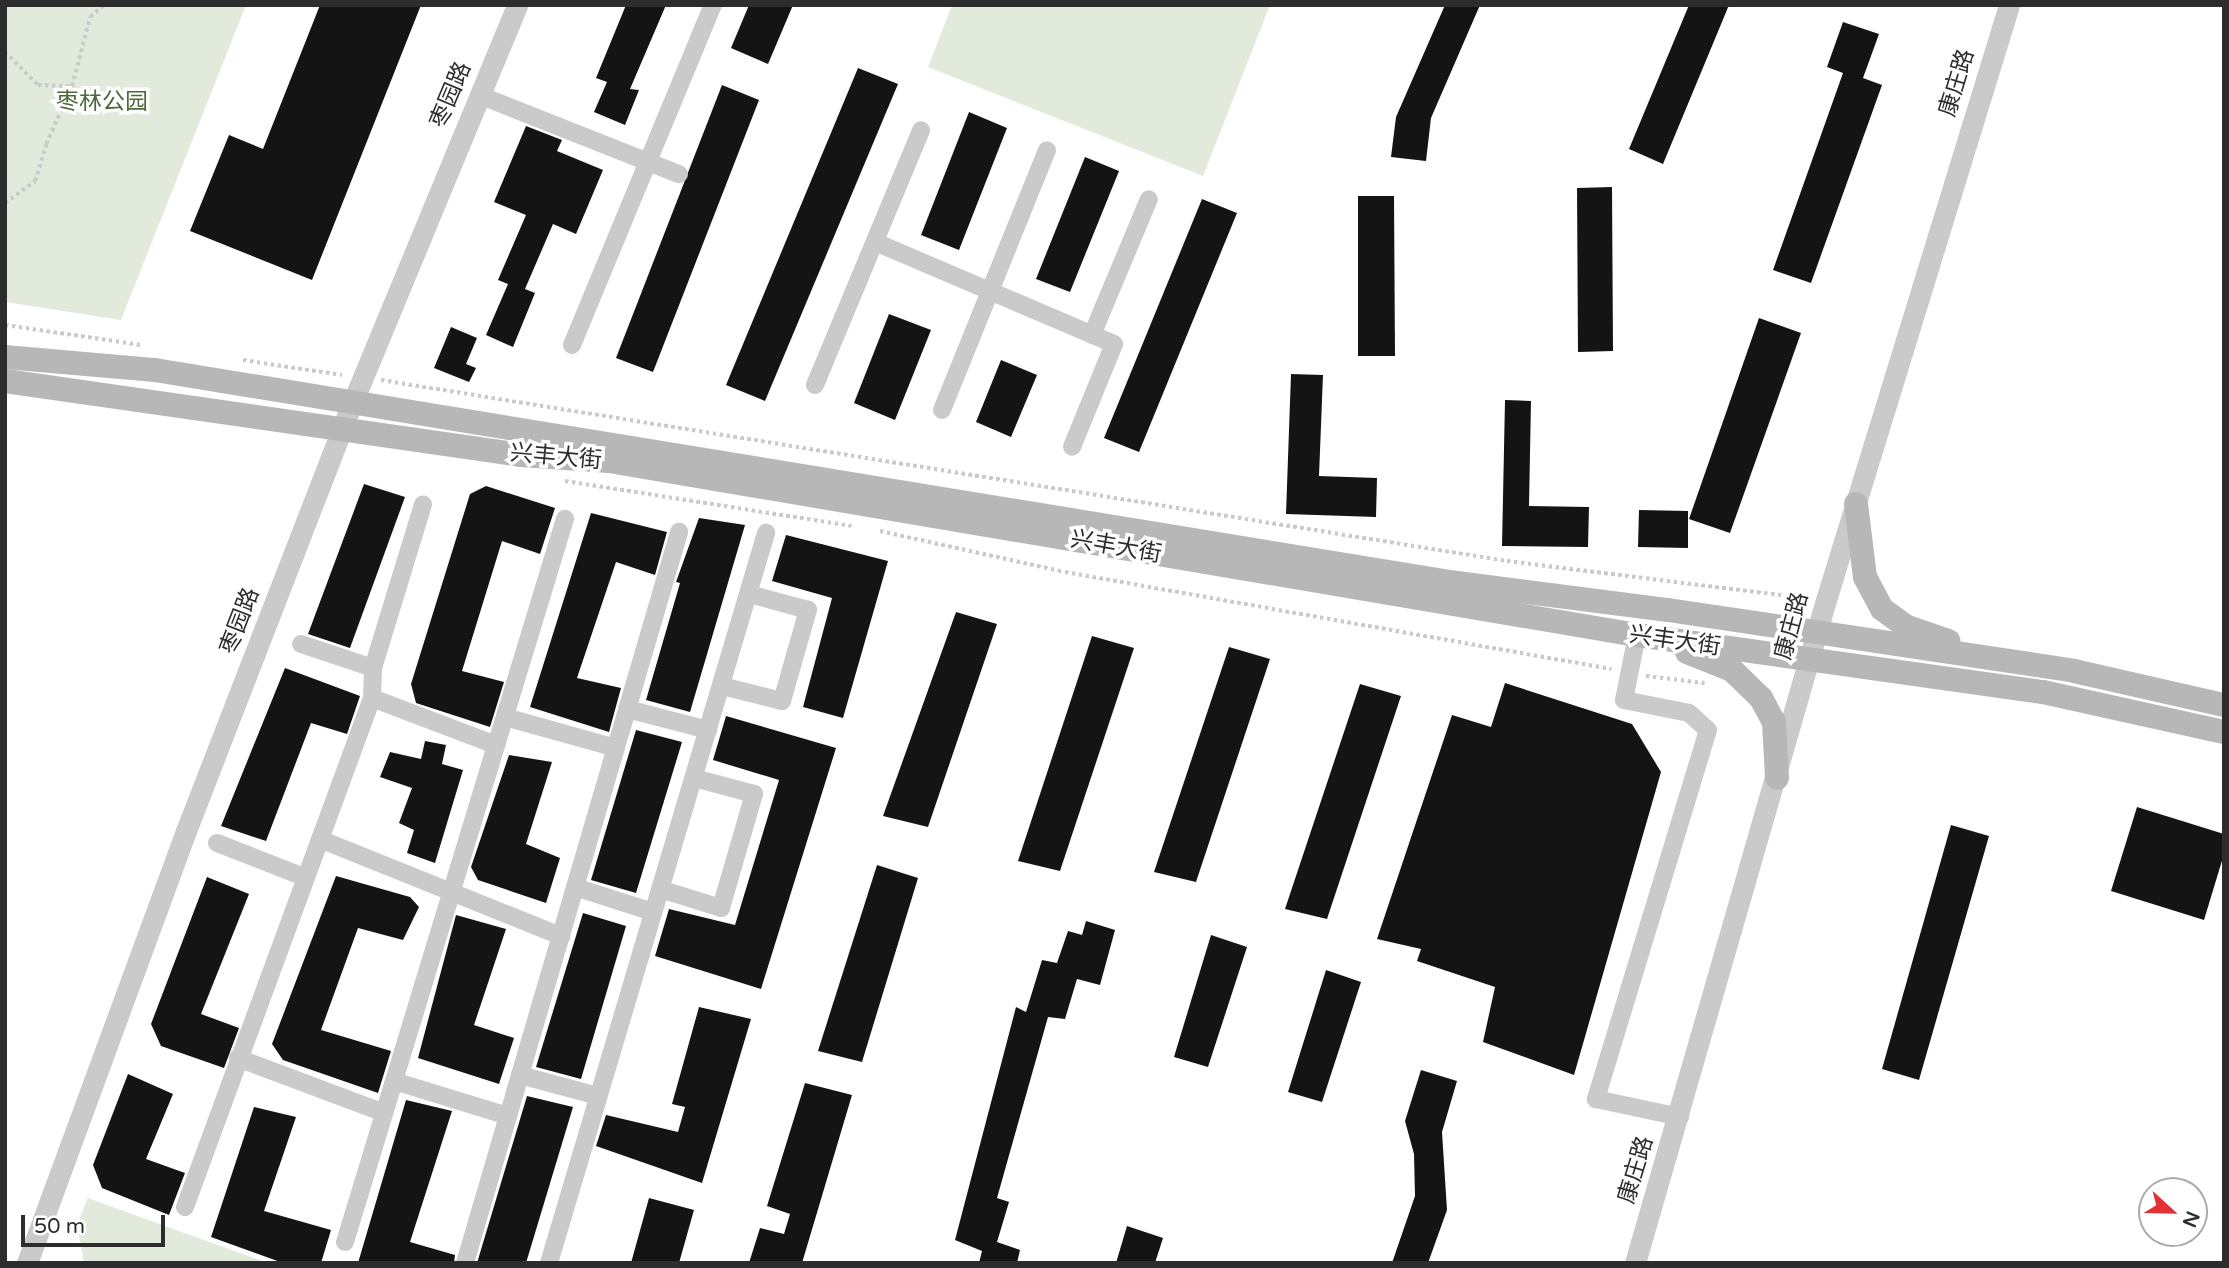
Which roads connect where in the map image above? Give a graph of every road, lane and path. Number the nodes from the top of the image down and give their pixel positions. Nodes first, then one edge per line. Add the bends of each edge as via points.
1 (104, 5) edge
2 (517, 5) edge
3 (713, 5) edge
4 (2009, 5) edge
5 (5, 52) edge
6 (72, 86) junction
7 (479, 95) junction
8 (921, 130) dead end
9 (1047, 150) dead end
10 (648, 162) junction
11 (679, 174) dead end
12 (1149, 199) dead end
13 (5, 203) edge
14 (875, 242) junction
15 (990, 291) junction
16 (1092, 335) junction
17 (572, 345) dead end
18 (5, 358) edge
19 (363, 377) junction
20 (5, 381) edge
21 (815, 385) dead end
22 (352, 401) junction
23 (942, 410) dead end
24 (342, 428) junction
25 (1072, 447) dead end
26 (423, 504) dead end
27 (1856, 504) junction
28 (771, 513) dead end
29 (565, 519) dead end
30 (853, 526) dead end
31 (867, 528) dead end
32 (679, 532) dead end
33 (766, 533) dead end
34 (749, 594) junction
35 (1826, 600) junction
36 (1817, 633) junction
37 (1645, 637) junction
38 (301, 645) dead end
39 (1969, 656) junction
40 (1810, 660) junction
41 (373, 668) junction
42 (1629, 673) junction
43 (722, 686) junction
44 (372, 698) junction
45 (2224, 705) edge
46 (627, 709) junction
47 (505, 718) junction
48 (708, 730) junction
49 (2224, 732) edge
50 (496, 745) junction
51 (616, 748) junction
52 (694, 778) junction
53 (1777, 778) junction
54 (322, 840) junction
55 (216, 843) dead end
56 (304, 877) junction
57 (575, 887) junction
58 (660, 889) junction
59 (452, 892) junction
60 (653, 912) junction
61 (561, 936) junction
62 (238, 1058) junction
63 (520, 1074) junction
64 (394, 1081) junction
65 (598, 1096) junction
66 (384, 1113) junction
67 (508, 1116) junction
68 (1680, 1117) junction
69 (185, 1207) dead end
70 (345, 1242) dead end
71 (27, 1263) edge
72 (465, 1263) edge
73 (549, 1263) edge
74 (1635, 1263) edge

1 - 6 path via 90,18
2 - 7 street, 枣园路
3 - 10 street
4 - 27 street, 康庄路
5 - 6 path via 38,85
6 - 13 path via 35,181
7 - 10 street
7 - 19 street, 枣园路
8 - 14 street
9 - 15 street
10 - 11 street
10 - 17 street
12 - 16 street
14 - 15 street
14 - 21 street
15 - 16 street
15 - 23 street
16 - 25 street via 1114,344
18 - 22 main road, 兴丰大街 via 155,370
19 - 22 street, 枣园路
19 - 35 path via 1507,561
20 - 24 main road, 兴丰大街
22 - 24 street, 枣园路
22 - 36 main road, 兴丰大街 via 1449,582
24 - 37 main road, 兴丰大街 via 521,455 609,461
24 - 71 street, 枣园路 via 186,831
26 - 41 street
27 - 35 street, 康庄路
27 - 39 main road via 1865,577 1882,609 1905,626 1948,641
28 - 30 path
29 - 47 street
31 - 42 path via 1065,572
32 - 46 street
33 - 34 street
34 - 43 street
34 - 43 street via 808,610 782,701
35 - 36 street, 康庄路
36 - 39 main road, 兴丰大街
36 - 40 street, 康庄路
37 - 40 main road, 兴丰大街
37 - 42 street
37 - 53 main road via 1732,670 1761,698 1774,722
38 - 41 street
39 - 45 main road, 兴丰大街 via 2074,671
40 - 49 main road, 兴丰大街 via 2043,692
40 - 53 street, 康庄路
41 - 44 street
42 - 68 street via 1625,700 1689,713 1708,730 1596,1099
43 - 48 street
44 - 50 street
44 - 54 street
46 - 48 street
46 - 51 street
47 - 50 street
47 - 51 street
48 - 52 street
50 - 59 street
51 - 57 street
52 - 58 street
52 - 58 street via 754,794 720,908
53 - 68 street, 康庄路
54 - 56 street
54 - 59 street
55 - 56 street
56 - 62 street
57 - 60 street
57 - 61 street
58 - 60 street
59 - 61 street
59 - 64 street
60 - 65 street
61 - 63 street
62 - 66 street
62 - 69 street
63 - 65 street
63 - 67 street
64 - 66 street
64 - 67 street
65 - 73 street
66 - 70 street
67 - 72 street
68 - 74 street, 康庄路

